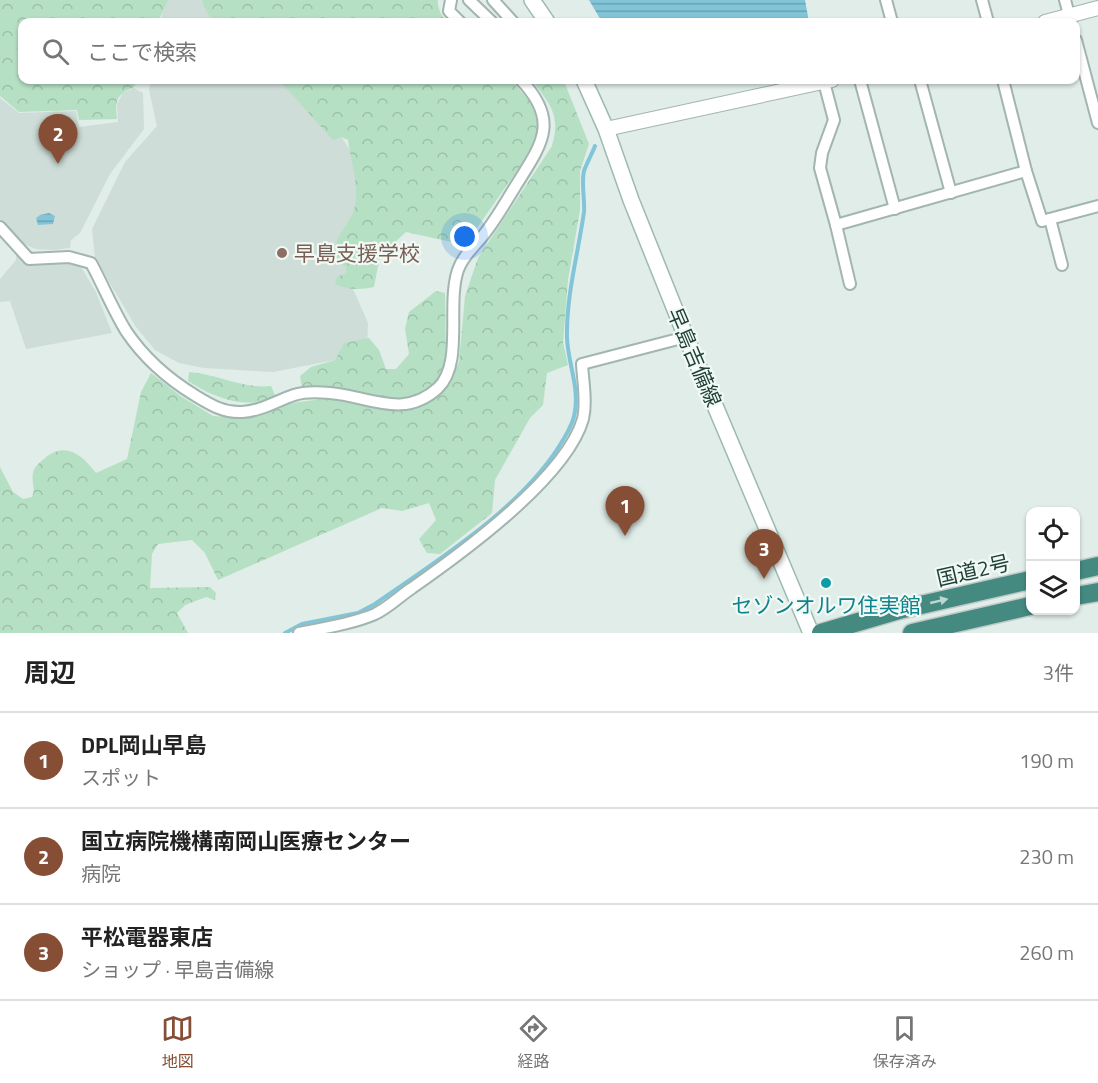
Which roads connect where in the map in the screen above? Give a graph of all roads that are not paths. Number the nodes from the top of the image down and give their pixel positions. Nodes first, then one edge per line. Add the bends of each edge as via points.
1 (451, 0) edge
2 (470, 0) edge
3 (494, 0) edge
4 (532, 0) edge
5 (886, 0) edge
6 (982, 0) edge
7 (1065, 0) edge
8 (1098, 8) edge
9 (456, 18) edge
10 (488, 18) edge
11 (510, 18) edge
12 (544, 18) edge
13 (891, 18) edge
14 (987, 18) edge
15 (1070, 18) edge
16 (1073, 18) edge
17 (1080, 55) edge
18 (525, 84) edge
19 (586, 84) edge
20 (814, 84) edge
21 (828, 84) edge
22 (861, 84) edge
23 (921, 84) edge
24 (1004, 84) edge
25 (1098, 123) edge
26 (606, 129) junction
27 (1026, 171) junction
28 (951, 193) junction
29 (1098, 206) edge
30 (895, 208) junction
31 (1050, 219) junction
32 (836, 225) junction
33 (0, 227) edge
34 (1062, 265) dead end
35 (850, 284) dead end
36 (686, 337) junction
37 (1098, 566) edge
38 (1080, 569) edge
39 (1026, 581) edge
40 (1098, 592) edge
41 (1080, 595) edge
42 (1026, 607) edge
43 (299, 633) edge
44 (811, 633) edge
45 (821, 633) edge
46 (912, 633) edge

1 - 9 street via 449,11
2 - 10 street
3 - 11 street
4 - 12 main road
5 - 13 street
6 - 14 street
7 - 15 street
8 - 16 street
17 - 25 street
18 - 33 street via 543,114 537,153 459,268 453,293 452,361 447,376 438,387 410,404 390,405 330,393 296,394 242,412 219,409 159,370 126,331 91,263 69,257 29,259
19 - 26 main road, 早島吉備線
20 - 26 street
21 - 32 street via 834,120 820,168
22 - 30 street
23 - 28 street
24 - 27 street
26 - 36 main road, 早島吉備線
27 - 28 street
27 - 31 street via 1042,221
28 - 30 street
29 - 31 street
30 - 32 street
31 - 34 street
32 - 35 street
36 - 43 street via 582,364 584,405 580,427 552,470 511,511 375,614
36 - 44 main road, 早島吉備線
37 - 38 highway
45 -> 39 highway, 国道2号 via 899,610
40 - 41 highway
42 - 46 highway

